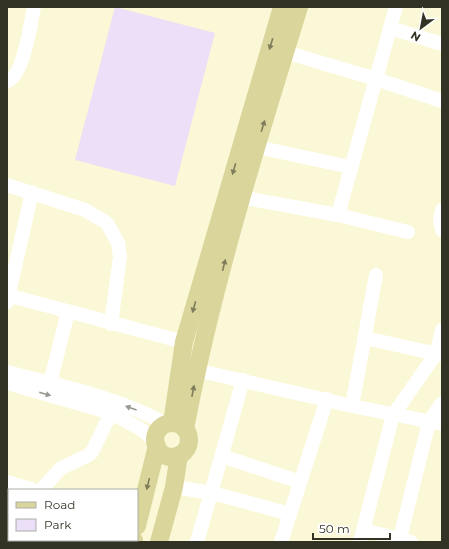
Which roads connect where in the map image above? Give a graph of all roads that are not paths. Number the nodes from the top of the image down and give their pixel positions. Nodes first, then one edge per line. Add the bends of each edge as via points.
1 (34, 7) edge
2 (396, 7) edge
3 (284, 8) edge
4 (390, 28) junction
5 (442, 44) edge
6 (285, 52) junction
7 (376, 79) junction
8 (7, 81) edge
9 (442, 101) edge
10 (257, 147) junction
11 (350, 167) junction
12 (7, 185) edge
13 (32, 192) junction
14 (240, 197) junction
15 (442, 210) edge
16 (338, 215) junction
17 (442, 230) edge
18 (408, 232) dead end
19 (376, 275) dead end
20 (8, 298) edge
21 (68, 312) junction
22 (111, 324) junction
23 (442, 330) edge
24 (365, 338) junction
25 (184, 342) junction
26 (439, 355) edge
27 (196, 370) junction
28 (7, 372) edge
29 (243, 380) junction
30 (7, 383) edge
31 (50, 383) junction
32 (327, 400) junction
33 (442, 403) edge
34 (352, 406) junction
35 (111, 413) junction
36 (393, 415) junction
37 (435, 423) edge
38 (174, 426) junction
39 (156, 443) junction
40 (179, 455) junction
41 (222, 456) junction
42 (7, 482) edge
43 (300, 482) junction
44 (174, 487) junction
45 (30, 489) edge
46 (42, 489) edge
47 (212, 493) junction
48 (290, 514) junction
49 (138, 522) edge
50 (362, 536) edge
51 (403, 541) edge
52 (159, 542) edge
53 (198, 542) edge
54 (281, 542) edge

1 - 8 street via 20,64 14,78
2 - 4 street
3 - 6 main road
3 -> 25 main road
4 - 5 street
4 - 7 street
6 - 7 street
10 -> 6 main road
7 - 9 street
7 - 11 street
10 - 11 street
10 - 14 main road
11 - 16 street
12 - 13 street
13 - 20 street
13 - 22 street via 85,210 107,223 118,244 120,257
14 - 16 street
27 -> 14 main road
15 - 17 street
16 - 18 street
19 - 24 street
20 - 21 street
21 - 22 street
21 - 31 street
22 - 25 street
23 - 26 street
24 - 26 street
24 - 34 street
25 - 38 main road
26 - 36 street
27 - 29 street
38 -> 27 main road
28 - 31 street
29 - 32 street
29 - 41 street
30 -> 35 street
38 -> 31 street via 111,400
32 - 34 street
32 - 43 street
33 - 37 street
34 - 36 street
35 - 39 street via 139,428
35 - 46 street via 92,452 61,468
36 - 37 street
36 - 50 street
37 - 51 street
38 - 39 main road via 158,431
38 - 40 main road via 188,434 189,444
39 - 40 main road via 168,456
39 -> 49 main road
40 - 44 main road
41 - 43 street
41 - 47 street
42 - 45 street
43 - 48 street
44 - 47 street
44 - 52 main road
47 - 48 street
47 - 53 street
48 - 54 street
50 - 51 street

